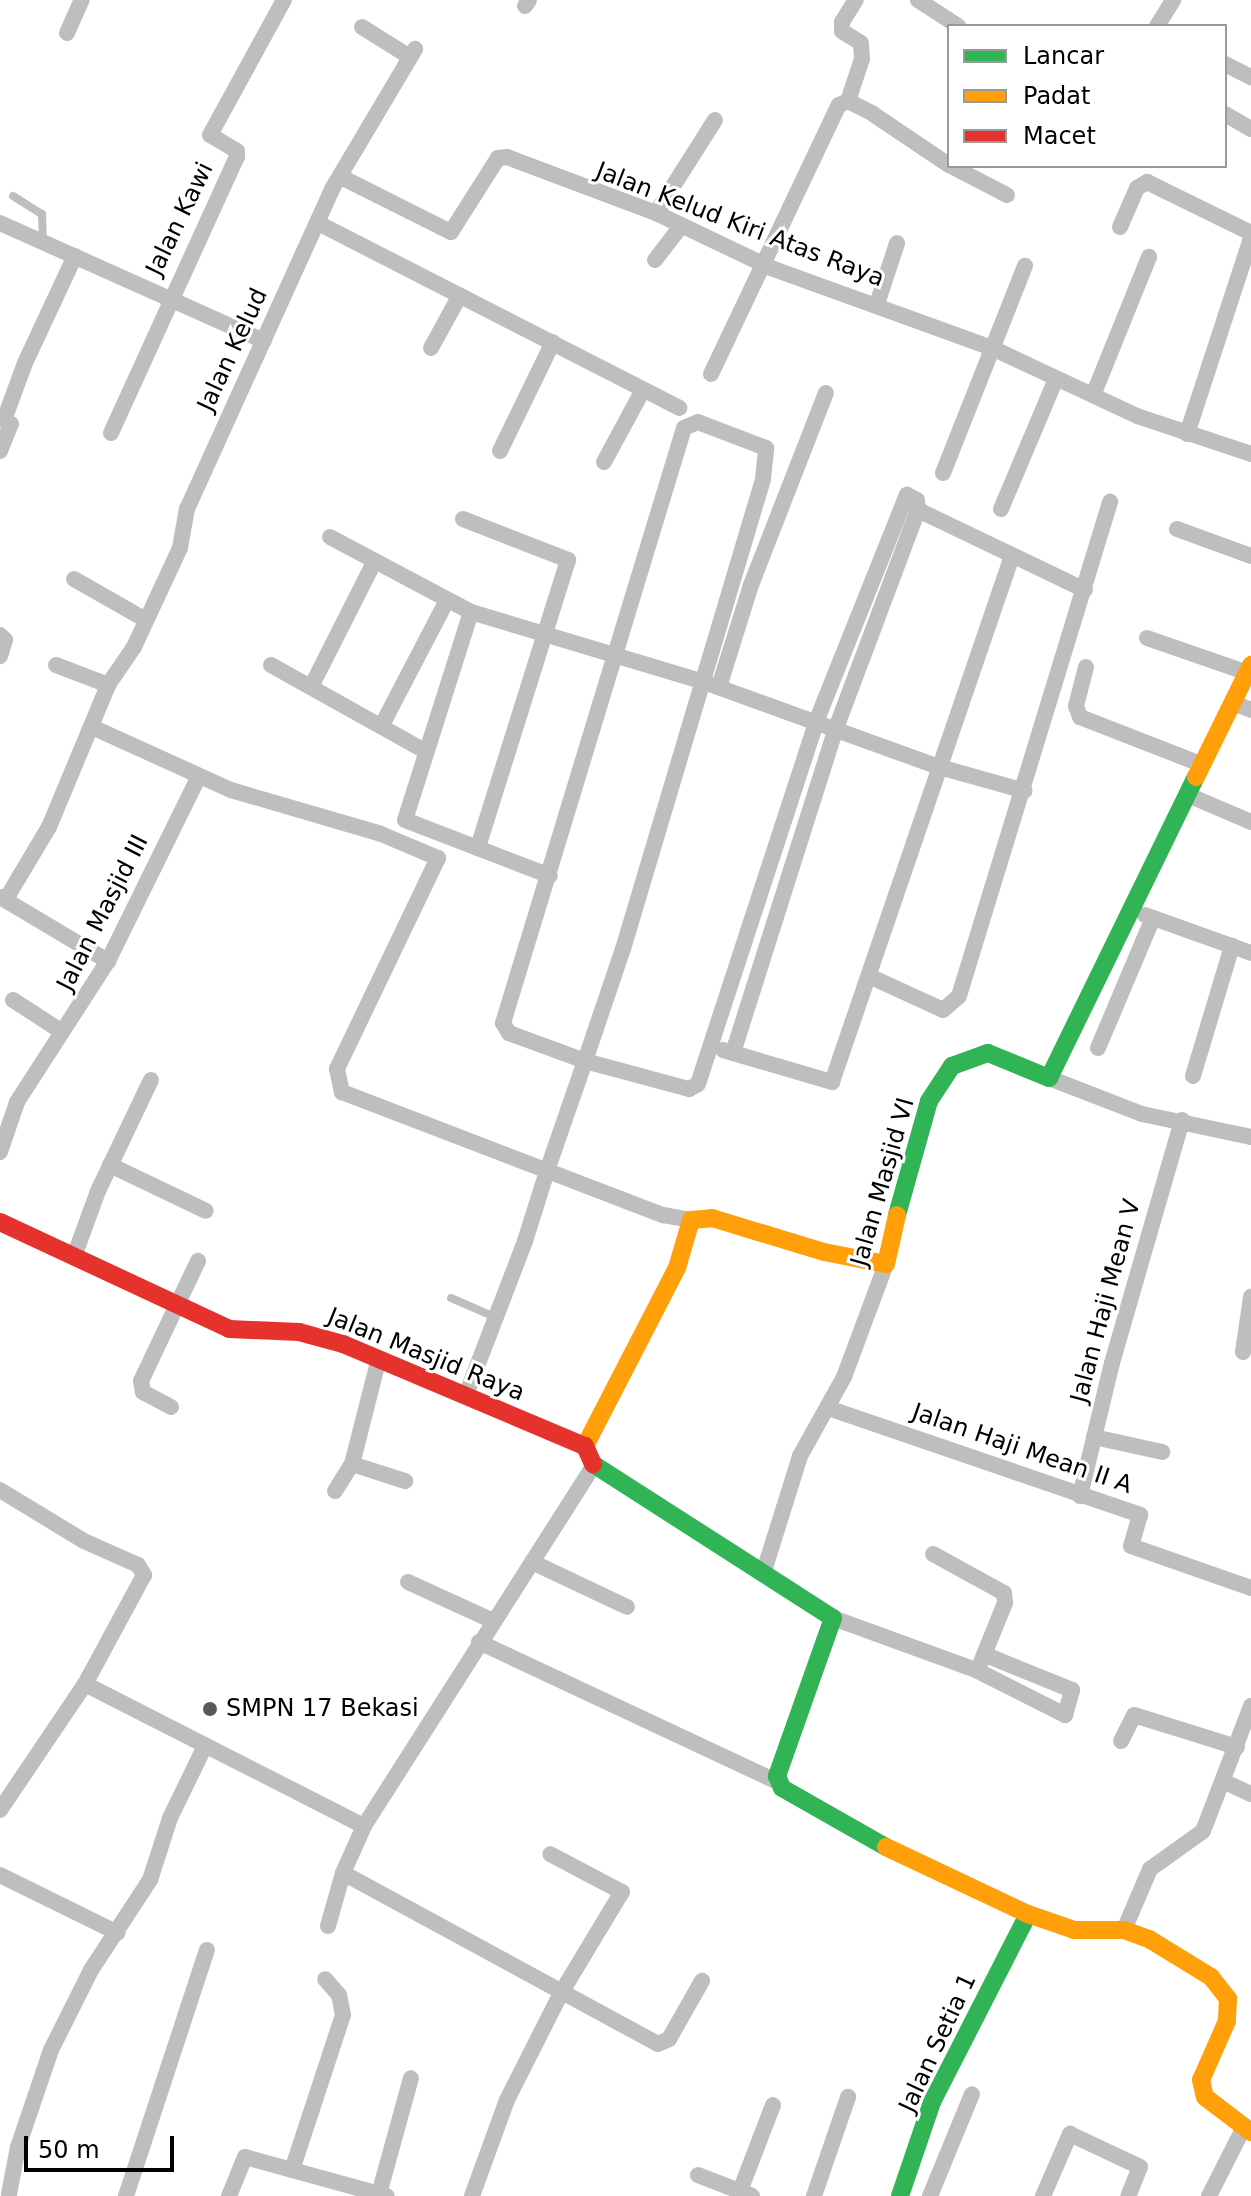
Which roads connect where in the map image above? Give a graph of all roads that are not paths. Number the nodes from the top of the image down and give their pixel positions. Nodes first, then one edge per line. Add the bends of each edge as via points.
1 (82, 0) edge
2 (284, 0) edge
3 (856, 0) edge
4 (918, 0) edge
5 (1173, 0) edge
6 (945, 8) edge
7 (1158, 24) edge
8 (362, 27) dead end
9 (67, 33) dead end
10 (1227, 65) edge
11 (1251, 77) edge
12 (848, 101) junction
13 (1227, 115) edge
14 (715, 120) dead end
15 (1251, 129) edge
16 (947, 163) edge
17 (956, 168) edge
18 (341, 177) junction
19 (1007, 195) dead end
20 (13, 196) dead end
21 (656, 213) junction
22 (0, 223) edge
23 (318, 223) junction
24 (681, 226) junction
25 (1120, 227) dead end
26 (1251, 235) edge
27 (43, 241) junction
28 (897, 243) dead end
29 (75, 256) junction
30 (1149, 257) dead end
31 (655, 260) dead end
32 (760, 263) junction
33 (1025, 266) dead end
34 (460, 295) junction
35 (169, 298) junction
36 (877, 304) junction
37 (264, 341) junction
38 (553, 342) junction
39 (431, 348) dead end
40 (992, 348) junction
41 (711, 374) dead end
42 (1056, 379) junction
43 (643, 390) junction
44 (826, 393) dead end
45 (1094, 393) junction
46 (679, 408) dead end
47 (111, 433) dead end
48 (1187, 434) junction
49 (0, 451) edge
50 (500, 451) dead end
51 (1251, 454) edge
52 (604, 462) dead end
53 (943, 473) dead end
54 (1110, 502) dead end
55 (1001, 509) dead end
56 (918, 510) junction
57 (463, 519) dead end
58 (1177, 529) dead end
59 (330, 537) dead end
60 (1012, 556) junction
61 (1251, 556) edge
62 (373, 564) junction
63 (74, 579) dead end
64 (1085, 590) junction
65 (447, 600) junction
66 (471, 612) junction
67 (146, 620) junction
68 (0, 635) edge
69 (546, 636) junction
70 (1147, 638) dead end
71 (616, 654) junction
72 (0, 656) edge
73 (56, 665) dead end
74 (271, 665) dead end
75 (1086, 667) dead end
76 (1249, 669) edge
77 (108, 685) junction
78 (711, 685) junction
79 (311, 687) junction
80 (1233, 703) junction
81 (1251, 710) edge
82 (816, 722) junction
83 (382, 725) junction
84 (92, 727) junction
85 (836, 728) junction
86 (423, 750) junction
87 (1203, 765) junction
88 (936, 766) junction
89 (199, 776) junction
90 (1025, 791) junction
91 (1188, 795) junction
92 (1251, 822) edge
93 (478, 848) junction
94 (550, 876) junction
95 (3, 898) edge
96 (1132, 910) junction
97 (1153, 918) junction
98 (1232, 946) junction
99 (1251, 953) edge
100 (108, 961) junction
101 (869, 976) junction
102 (13, 1000) dead end
103 (61, 1031) junction
104 (713, 1047) junction
105 (1098, 1048) dead end
106 (733, 1053) junction
107 (585, 1061) junction
108 (1193, 1076) dead end
109 (1049, 1078) junction
110 (151, 1080) dead end
111 (1182, 1120) junction
112 (1251, 1137) edge
113 (0, 1152) edge
114 (110, 1165) junction
115 (548, 1168) junction
116 (206, 1211) dead end
117 (691, 1220) junction
118 (0, 1222) edge
119 (75, 1254) junction
120 (198, 1261) dead end
121 (886, 1264) junction
122 (1251, 1297) edge
123 (451, 1298) dead end
124 (177, 1306) junction
125 (498, 1318) junction
126 (1243, 1352) dead end
127 (379, 1358) junction
128 (466, 1395) junction
129 (171, 1407) dead end
130 (828, 1408) junction
131 (1094, 1437) junction
132 (585, 1446) junction
133 (1162, 1452) dead end
134 (352, 1464) junction
135 (594, 1465) junction
136 (405, 1481) dead end
137 (0, 1490) edge
138 (335, 1491) dead end
139 (1080, 1496) junction
140 (933, 1554) dead end
141 (532, 1562) junction
142 (764, 1571) junction
143 (408, 1582) dead end
144 (1251, 1588) edge
145 (627, 1607) dead end
146 (833, 1618) junction
147 (493, 1621) junction
148 (479, 1642) junction
149 (986, 1655) junction
150 (976, 1670) junction
151 (85, 1684) junction
152 (1251, 1706) edge
153 (1121, 1741) dead end
154 (1237, 1747) junction
155 (204, 1748) junction
156 (778, 1782) junction
157 (1225, 1782) junction
158 (1251, 1794) edge
159 (0, 1810) edge
160 (364, 1826) junction
161 (550, 1854) dead end
162 (343, 1873) junction
163 (0, 1875) edge
164 (1028, 1914) junction
165 (328, 1926) dead end
166 (1124, 1930) junction
167 (118, 1933) junction
168 (207, 1950) dead end
169 (325, 1979) dead end
170 (702, 1981) dead end
171 (561, 1993) junction
172 (411, 2078) dead end
173 (972, 2094) dead end
174 (848, 2097) dead end
175 (773, 2105) dead end
176 (1248, 2130) edge
177 (292, 2170) junction
178 (698, 2175) dead end
179 (8, 2194) edge
180 (746, 2194) edge
181 (383, 2195) edge
182 (126, 2196) edge
183 (229, 2196) edge
184 (472, 2196) edge
185 (814, 2196) edge
186 (900, 2196) edge
187 (930, 2196) edge
188 (1043, 2196) edge
189 (1128, 2196) edge
190 (1209, 2196) edge

1 - 9 street
2 - 35 street, Jalan Kawi via 210,135 237,151 237,157
3 - 12 street via 842,22 842,31 861,43 860,67
4 - 6 street
5 - 7 street
8 - 18 street, Jalan Kelud via 413,53
10 - 11 street
12 - 16 street
12 - 32 street via 839,105
13 - 15 street
14 - 21 street
17 - 19 street
18 - 21 street, Jalan Kelud Kiri Atas Raya via 451,232 502,155
18 - 23 street, Jalan Kelud
20 - 27 lane via 42,214
21 - 24 street, Jalan Kelud Kiri Atas Raya
22 - 27 street
23 - 34 street
23 - 37 street, Jalan Kelud
24 - 31 street
24 - 32 street, Jalan Kelud Kiri Atas Raya
25 - 26 street via 1137,188 1147,182
26 - 48 street
27 - 29 street
28 - 36 street
29 - 35 street
29 - 49 street via 25,363 4,420 11,424
30 - 45 street
32 - 36 street, Jalan Kelud Kiri Atas Raya
32 - 41 street
33 - 40 street
34 - 38 street
34 - 39 street
35 - 37 street
35 - 47 street, Jalan Kawi
36 - 40 street, Jalan Kelud Kiri Atas Raya
37 - 67 street, Jalan Kelud via 187,509 180,548
38 - 43 street
38 - 50 street
40 - 42 street, Jalan Kelud Kiri Atas Raya
40 - 53 street
42 - 45 street, Jalan Kelud Kiri Atas Raya
42 - 55 street
43 - 46 street
43 - 52 street
44 - 78 street
45 - 48 street, Jalan Kelud Kiri Atas Raya
48 - 51 street, Jalan Kelud Kiri Atas Raya
54 - 64 street
56 - 60 street
56 - 82 street via 917,500 903,497
56 - 85 street
57 - 69 street via 566,557 562,590
58 - 61 street
59 - 62 street
60 - 64 street
60 - 88 street
62 - 65 street
62 - 79 street
63 - 67 street
64 - 90 street
65 - 66 street
65 - 83 street
66 - 69 street
66 - 86 street
67 - 77 street
68 - 72 street via 5,640
69 - 71 street
69 - 93 street
70 - 76 street
71 - 78 street
71 - 78 street via 684,428 698,422 761,445 767,455
71 - 94 street
73 - 77 street
74 - 79 street
75 - 87 street via 1076,706 1080,717
76 - 80 street
77 - 84 street
78 - 82 street
78 - 107 street
79 - 83 street
80 - 81 street
80 - 87 street
82 - 85 street
82 - 104 street
83 - 86 street
84 - 89 street
84 - 95 street via 49,827
85 - 88 street
85 - 106 street
86 - 93 street via 405,820
87 - 91 street
88 - 90 street
88 - 101 street
89 - 100 street, Jalan Masjid III
89 - 115 street via 438,858 350,1039 337,1069 338,1088
90 - 101 street via 956,1003 943,1010
91 - 92 street
91 - 96 street
93 - 94 street
94 - 107 street via 503,1023 509,1033
95 - 100 street
96 - 97 street
96 - 109 street
97 - 98 street
97 - 105 street
98 - 99 street
98 - 108 street
100 - 103 street, Jalan Masjid III
101 - 106 street via 832,1082
102 - 103 street
103 - 113 street, Jalan Masjid III via 17,1102
104 - 106 street
104 - 107 street via 705,1074 689,1089
107 - 115 street
109 - 111 street via 1142,1114
109 - 121 street, Jalan Masjid VI via 988,1053 952,1066 929,1101 914,1145
110 - 114 street
111 - 112 street
111 - 131 street, Jalan Haji Mean V
114 - 116 street
114 - 119 street
115 - 117 street via 663,1215
115 - 125 street
117 - 121 street via 712,1218 824,1252
117 - 132 street via 677,1268
118 - 119 street, Jalan Masjid Raya
119 - 124 street, Jalan Masjid Raya
120 - 124 street
121 - 130 street, Jalan Masjid VI via 860,1341
122 - 126 street
123 - 125 lane
124 - 127 street, Jalan Masjid Raya via 229,1329 299,1332
124 - 129 street via 141,1381 143,1392
125 - 128 street
127 - 128 street, Jalan Masjid Raya
127 - 134 street
128 - 132 street, Jalan Masjid Raya
130 - 139 street, Jalan Haji Mean II A
130 - 142 street, Jalan Masjid VI via 800,1456
131 - 133 street
131 - 139 street, Jalan Haji Mean V
132 - 135 street
134 - 136 street
134 - 138 street
135 - 141 street
135 - 142 street
137 - 151 street via 141,1568 143,1581
139 - 144 street, Jalan Haji Mean II A via 1140,1515 1131,1546
140 - 149 street via 1004,1593
141 - 145 street
141 - 147 street
142 - 146 street
143 - 147 street
146 - 150 street
146 - 156 street
147 - 148 street
148 - 156 street
148 - 160 street
149 - 150 street
149 - 150 street via 1071,1689 1065,1715
151 - 155 street
151 - 159 street
152 - 154 street
153 - 154 street via 1134,1715
154 - 157 street
155 - 160 street
155 - 167 street via 170,1818 150,1880
156 - 164 street via 876,1842
157 - 158 street
157 - 166 street via 1203,1831 1150,1869
160 - 162 street
161 - 171 street via 622,1892
162 - 165 street
162 - 171 street
163 - 167 street
164 - 166 street via 1092,1933
164 - 186 street, Jalan Setia 1 via 932,2102
166 - 176 street via 1211,1977 1228,1999 1227,2021 1201,2080 1205,2097
167 - 179 street via 91,1970 51,2050
168 - 182 street
169 - 177 street via 339,1995 343,2015
170 - 171 street via 663,2044
171 - 184 street via 507,2100
172 - 181 street
173 - 187 street
174 - 185 street
175 - 180 street
176 - 190 street
177 - 181 street
177 - 183 street via 250,2157 239,2162
178 - 180 street
188 - 189 street via 1070,2134 1140,2167

